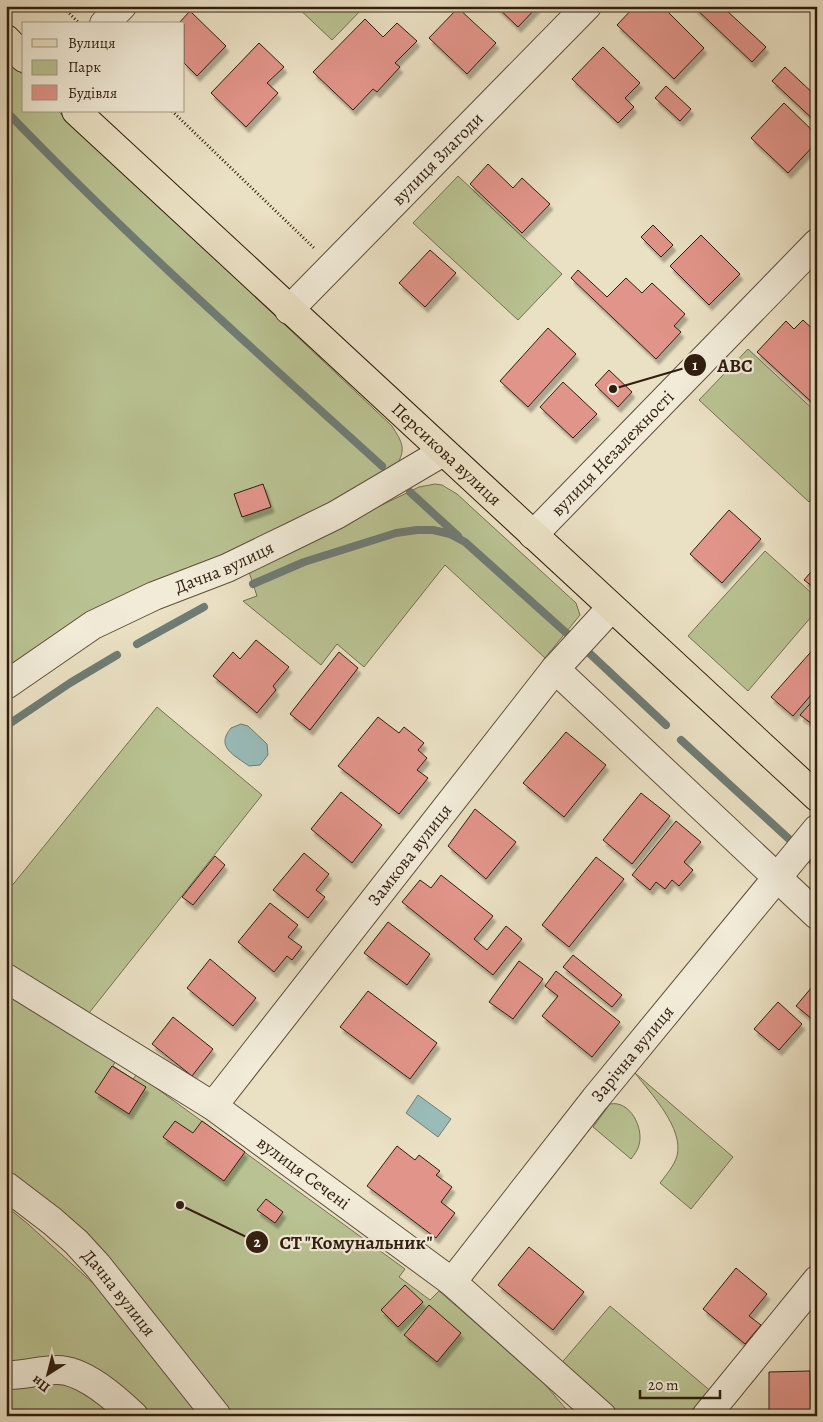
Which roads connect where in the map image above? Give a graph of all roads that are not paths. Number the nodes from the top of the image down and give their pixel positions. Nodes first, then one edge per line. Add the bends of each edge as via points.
1 (122, 6) edge
2 (587, 6) edge
3 (106, 22) edge
4 (6, 39) edge
5 (22, 56) edge
6 (77, 112) edge
7 (817, 243) edge
8 (289, 310) junction
9 (443, 452) junction
10 (532, 535) junction
11 (612, 608) junction
12 (555, 669) junction
13 (6, 685) edge
14 (817, 797) edge
15 (817, 829) edge
16 (776, 877) junction
17 (817, 915) edge
18 (6, 978) edge
19 (213, 1106) junction
20 (6, 1186) edge
21 (817, 1280) edge
22 (452, 1282) junction
23 (6, 1375) edge
24 (134, 1416) edge
25 (217, 1416) edge
26 (602, 1416) edge
27 (706, 1416) edge

1 - 3 street
2 - 8 street, вулиця Злагоди
4 - 5 main road
6 - 8 main road, Персикова вулиця
7 - 10 street, вулиця Незалежності
8 - 9 main road, Персикова вулиця
9 - 10 main road, Персикова вулиця
9 - 13 street, Дачна вулиця via 336,515 227,568 154,596 93,625
10 - 11 main road, Персикова вулиця
11 - 12 street, Замкова вулиця
11 - 14 main road, Персикова вулиця
12 - 16 street
12 - 19 street, Замкова вулиця
15 - 16 street, Зарічна вулиця
16 - 17 street
16 - 22 street, Зарічна вулиця via 595,1099
18 - 19 street, вулиця Сечені
19 - 22 street, вулиця Сечені
20 - 25 street, Дачна вулиця via 76,1242
21 - 27 street
22 - 26 street, вулиця Сечені
23 - 24 street via 58,1369 76,1374 104,1390

